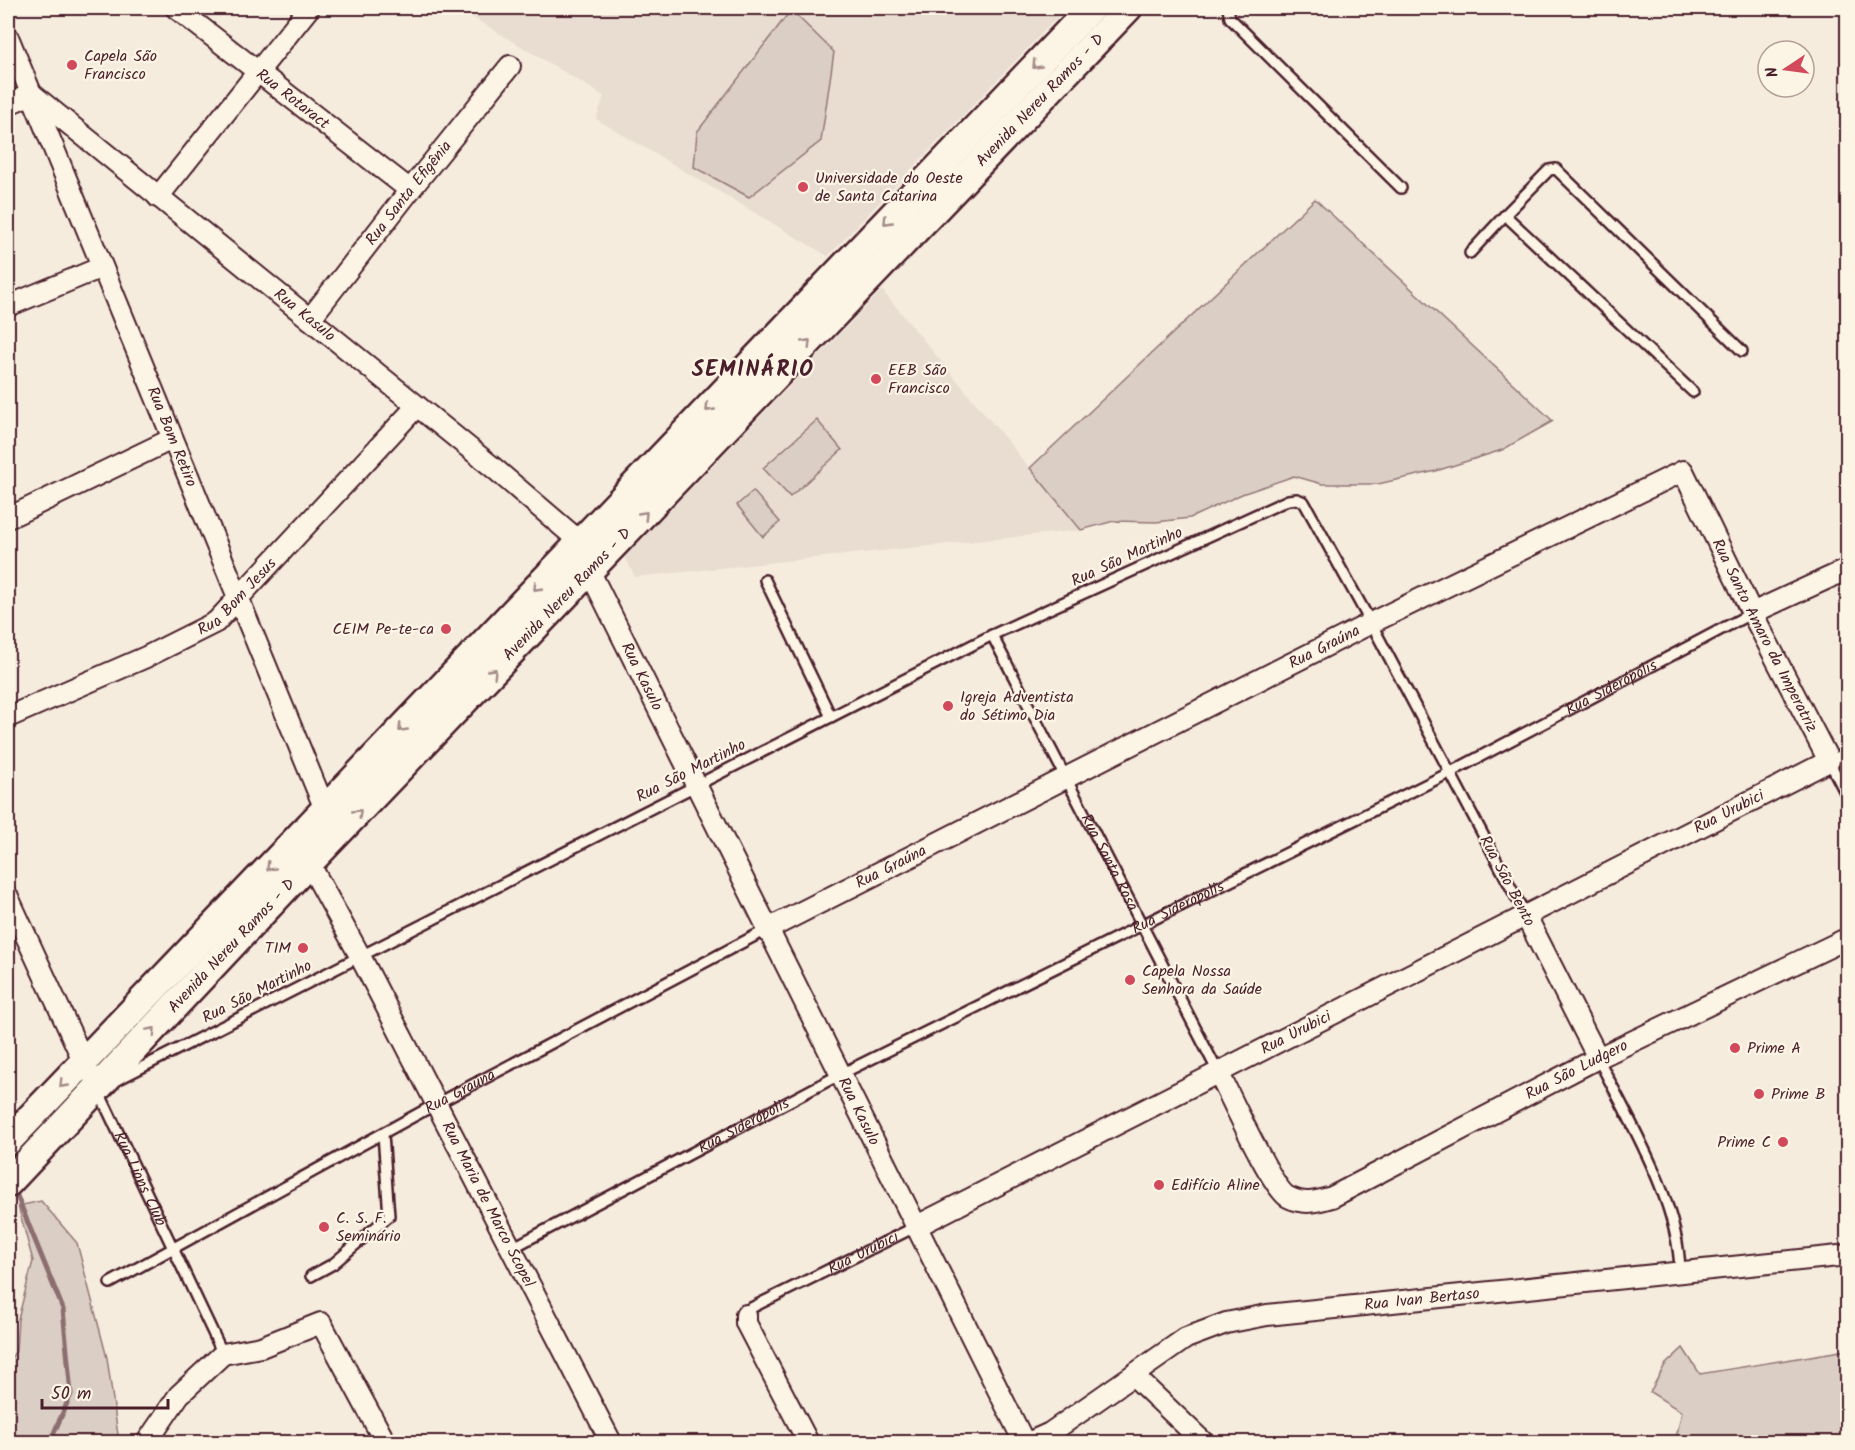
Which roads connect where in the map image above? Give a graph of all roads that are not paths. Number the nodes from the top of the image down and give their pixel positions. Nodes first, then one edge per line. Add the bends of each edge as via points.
1 (176, 8) edge
2 (309, 8) edge
3 (1091, 8) edge
4 (1128, 8) edge
5 (1228, 8) edge
6 (1068, 32) junction
7 (8, 37) edge
8 (1087, 50) junction
9 (510, 66) dead end
10 (258, 71) junction
11 (32, 94) junction
12 (8, 104) edge
13 (969, 155) junction
14 (1401, 188) dead end
15 (410, 190) junction
16 (158, 197) junction
17 (1505, 215) junction
18 (1470, 253) dead end
19 (102, 267) junction
20 (8, 306) edge
21 (310, 319) junction
22 (1743, 351) dead end
23 (1693, 392) dead end
24 (417, 406) junction
25 (172, 439) junction
26 (1683, 471) joint
27 (1304, 502) joint
28 (8, 518) edge
29 (578, 545) junction
30 (1848, 569) edge
31 (589, 572) junction
32 (765, 580) dead end
33 (238, 597) junction
34 (1752, 613) junction
35 (1371, 623) junction
36 (992, 635) junction
37 (8, 717) edge
38 (831, 717) junction
39 (1848, 752) edge
40 (1829, 761) junction
41 (1449, 773) junction
42 (1066, 778) junction
43 (695, 786) junction
44 (1848, 798) edge
45 (325, 810) junction
46 (336, 835) junction
47 (297, 839) junction
48 (309, 863) junction
49 (8, 897) edge
50 (1526, 916) junction
51 (1143, 926) junction
52 (766, 930) junction
53 (1848, 938) edge
54 (360, 956) junction
55 (1598, 1058) junction
56 (84, 1062) junction
57 (1218, 1072) junction
58 (839, 1075) junction
59 (98, 1090) junction
60 (436, 1104) junction
61 (383, 1134) junction
62 (8, 1141) edge
63 (8, 1183) edge
64 (1306, 1204) joint
65 (915, 1227) junction
66 (512, 1248) junction
67 (174, 1250) junction
68 (1848, 1255) edge
69 (1680, 1272) junction
70 (311, 1276) dead end
71 (110, 1283) dead end
72 (746, 1315) joint
73 (223, 1354) junction
74 (1134, 1376) junction
75 (147, 1443) edge
76 (385, 1443) edge
77 (611, 1443) edge
78 (807, 1443) edge
79 (1024, 1443) edge
80 (1030, 1443) edge
81 (1203, 1443) edge

1 - 10 street, Rua Rotaract
2 - 10 street
3 - 6 street, Avenida Nereu Ramos - D
4 - 8 street, Avenida Nereu Ramos - D
5 - 14 lane via 1230,18
6 - 8 street
6 -> 13 street, Avenida Nereu Ramos - D
7 - 11 street, Rua Bom Retiro
8 - 13 street, Avenida Nereu Ramos - D
9 - 15 street, Rua Santa Efigênia
10 - 15 street, Rua Rotaract
10 - 16 street
11 - 12 street
11 - 16 street, Rua Kasulo
11 - 19 street, Rua Bom Retiro
13 -> 29 street, Avenida Nereu Ramos - D
31 -> 13 street, Avenida Nereu Ramos - D
15 - 21 street, Rua Santa Efigênia
16 - 21 street, Rua Kasulo
17 - 18 lane
17 - 22 lane via 1549,170 1556,169
17 - 23 lane
19 - 20 street
19 - 25 street, Rua Bom Retiro
21 - 24 street, Rua Kasulo
24 - 29 street, Rua Kasulo via 562,527
24 - 33 street, Rua Bom Jesus
25 - 28 street
25 - 33 street, Rua Bom Retiro
26 - 34 street, Rua Santo Amaro da Imperatriz
26 - 35 street, Rua Graúna
27 - 35 lane, Rua São Bento
27 - 36 lane, Rua São Martinho via 1288,500
29 - 31 street, Rua Kasulo
29 -> 45 street, Avenida Nereu Ramos - D
30 - 34 street, Rua Siderópolis
31 - 43 street, Rua Kasulo
46 -> 31 street, Avenida Nereu Ramos - D
32 - 38 lane
33 - 37 street, Rua Bom Jesus via 216,622
33 - 45 street, Rua Bom Retiro
34 - 40 street, Rua Santo Amaro da Imperatriz
34 - 41 lane, Rua Siderópolis
35 - 41 lane, Rua São Bento
35 - 42 street, Rua Graúna
36 - 38 lane, Rua São Martinho
36 - 42 lane, Rua Santa Rosa
38 - 43 lane, Rua São Martinho
39 - 40 lane, Rua Urubici
40 - 44 lane, Rua Santo Amaro da Imperatriz
40 - 50 street, Rua Urubici
41 - 50 lane, Rua São Bento
41 - 51 lane, Rua Siderópolis
42 - 51 lane, Rua Santa Rosa
42 - 52 street, Rua Graúna
43 - 52 street, Rua Kasulo
43 - 54 lane, Rua São Martinho
45 - 46 street, Rua Bom Retiro
45 - 47 street, Avenida Nereu Ramos - D
46 - 48 street, Avenida Nereu Ramos - D
47 - 48 street, Rua Maria de Marco Scopel
47 -> 56 street, Avenida Nereu Ramos - D
48 - 54 street, Rua Maria de Marco Scopel
59 -> 48 street, Avenida Nereu Ramos - D
49 - 56 street, Rua Lions Club
50 - 55 street, Rua São Bento
50 - 57 street, Rua Urubici
51 - 57 lane, Rua Santa Rosa
51 - 58 lane, Rua Siderópolis
52 - 58 street, Rua Kasulo
52 - 60 lane, Rua Graúna
53 - 55 street, Rua São Ludgero
54 - 59 lane, Rua São Martinho
54 - 60 street, Rua Maria de Marco Scopel
55 - 64 street, Rua São Ludgero via 1332,1197
55 - 69 lane, Rua São Bento via 1661,1185
56 - 59 street, Rua Lions Club
56 -> 62 street, Avenida Nereu Ramos - D
57 - 64 street, Rua Santa Rosa via 1272,1177 1285,1196
57 - 65 street, Rua Urubici
58 - 65 street, Rua Kasulo
58 - 66 lane, Rua Siderópolis
59 - 63 street, Avenida Nereu Ramos - D
59 - 67 lane, Rua Lions Club
60 - 61 lane, Rua Graúna
60 - 66 street, Rua Maria de Marco Scopel
61 - 67 lane, Rua Graúna
61 - 70 lane via 389,1216 333,1264
65 - 72 lane, Rua Urubici via 749,1309
65 - 79 street, Rua Kasulo
66 - 77 street, Rua Maria de Marco Scopel
67 - 71 lane, Rua Graúna
67 - 73 lane, Rua Lions Club
68 - 69 street, Rua Ivan Bertaso
69 - 74 street, Rua Ivan Bertaso via 1267,1315 1226,1323 1186,1338
72 - 78 street via 746,1323
73 - 75 street via 179,1395
73 - 76 street via 261,1347 321,1323
74 - 80 street, Rua Ivan Bertaso
74 - 81 street

